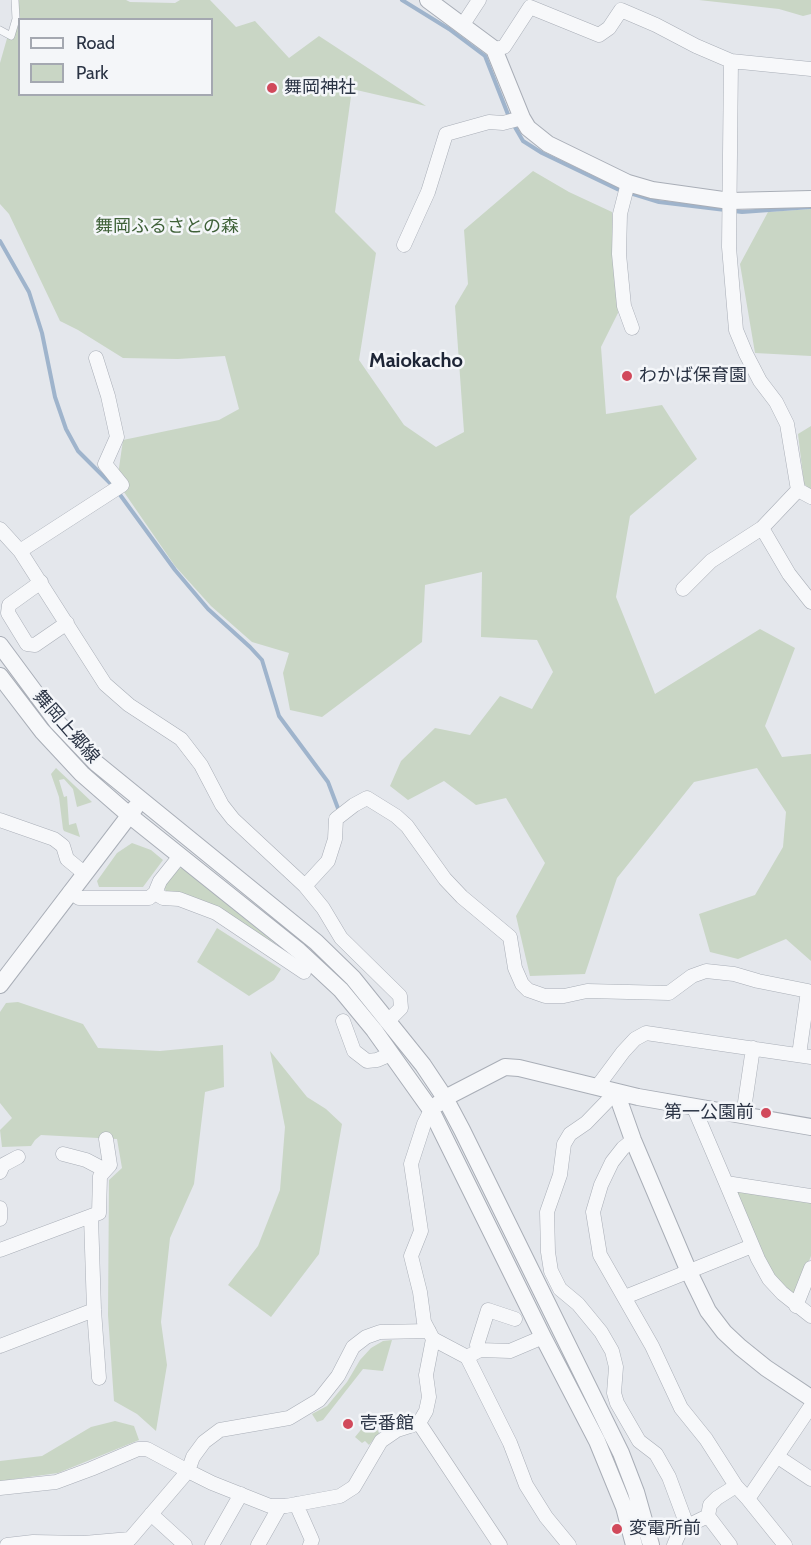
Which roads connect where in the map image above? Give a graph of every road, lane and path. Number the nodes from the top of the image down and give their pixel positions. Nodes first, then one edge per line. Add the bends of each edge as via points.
1 (15, 0) edge
2 (428, 0) edge
3 (479, 0) edge
4 (528, 4) edge
5 (623, 5) edge
6 (462, 26) junction
7 (0, 30) edge
8 (494, 49) junction
9 (731, 61) junction
10 (811, 69) edge
11 (522, 118) junction
12 (628, 183) junction
13 (811, 199) edge
14 (730, 201) junction
15 (404, 245) dead end
16 (633, 328) dead end
17 (96, 358) dead end
18 (798, 490) junction
19 (811, 497) edge
20 (762, 528) junction
21 (0, 529) edge
22 (20, 550) junction
23 (41, 582) junction
24 (683, 589) dead end
25 (811, 602) edge
26 (67, 623) junction
27 (0, 645) edge
28 (0, 676) edge
29 (141, 800) junction
30 (129, 815) junction
31 (0, 820) edge
32 (180, 856) junction
33 (84, 873) junction
34 (305, 886) junction
35 (70, 892) junction
36 (155, 893) junction
37 (304, 972) dead end
38 (0, 985) edge
39 (809, 998) edge
40 (343, 1021) dead end
41 (388, 1021) junction
42 (753, 1048) junction
43 (391, 1054) junction
44 (805, 1056) edge
45 (597, 1087) junction
46 (616, 1092) junction
47 (445, 1098) junction
48 (694, 1108) junction
49 (431, 1110) junction
50 (743, 1116) junction
51 (811, 1127) edge
52 (106, 1139) dead end
53 (633, 1140) junction
54 (63, 1154) dead end
55 (18, 1157) dead end
56 (105, 1170) junction
57 (0, 1172) edge
58 (726, 1183) junction
59 (811, 1196) edge
60 (0, 1208) edge
61 (91, 1217) junction
62 (0, 1219) edge
63 (752, 1246) junction
64 (0, 1250) edge
65 (811, 1268) edge
66 (689, 1272) junction
67 (625, 1297) junction
68 (796, 1306) junction
69 (94, 1310) junction
70 (811, 1316) edge
71 (515, 1319) dead end
72 (431, 1335) junction
73 (543, 1337) junction
74 (0, 1346) edge
75 (480, 1350) junction
76 (467, 1357) junction
77 (99, 1378) dead end
78 (811, 1398) edge
79 (811, 1406) edge
80 (419, 1423) junction
81 (778, 1457) junction
82 (188, 1471) junction
83 (811, 1479) edge
84 (736, 1486) junction
85 (0, 1488) edge
86 (241, 1494) junction
87 (748, 1499) junction
88 (296, 1504) junction
89 (280, 1506) junction
90 (151, 1514) junction
91 (708, 1516) junction
92 (681, 1529) junction
93 (85, 1544) edge
94 (7, 1545) edge
95 (185, 1545) edge
96 (212, 1545) edge
97 (258, 1545) edge
98 (310, 1545) edge
99 (500, 1545) edge
100 (569, 1545) edge
101 (634, 1545) edge
102 (651, 1545) edge
103 (674, 1545) edge
104 (730, 1545) edge
105 (785, 1545) edge

1 - 7 lane via 16,19 11,36
2 - 6 street
3 - 6 street
4 - 5 street via 599,35 609,28
4 - 8 street via 504,47
5 - 9 street
6 - 8 street
8 - 11 street
9 - 10 street
9 - 14 street
11 - 12 street via 548,144
11 - 15 street via 446,134 428,192
12 - 14 street
12 - 16 street via 620,214 619,254 624,306
13 - 14 street
14 - 18 street via 729,247 736,330 760,381 787,424
17 - 22 street via 117,437 105,464 122,486
18 - 19 street
18 - 20 street
20 - 24 street via 711,561
20 - 25 street
21 - 22 street
22 - 23 street
23 - 26 street
23 - 26 street via 9,605 8,613 27,645 35,645
26 - 34 street via 105,684 181,739 233,819
27 - 29 street, 舞岡上郷線 via 57,722 96,763
28 - 30 street, 舞岡上郷線 via 42,731
29 - 30 street
29 - 41 street, 舞岡上郷線 via 315,942 354,978
30 - 32 street, 舞岡上郷線
30 - 33 street
31 - 33 street via 54,839 63,846 67,859
32 - 36 street
32 - 43 street, 舞岡上郷線 via 299,951 341,990
33 - 35 street
34 - 39 street via 328,861 342,815 367,798 407,826 445,879 510,936 515,968 528,990 545,996 587,991 669,993 706,970 808,991
34 - 41 street via 341,938 400,996 401,1008
35 - 36 street via 80,898 143,899
35 - 38 street
36 - 37 street via 216,913
39 - 44 street
40 - 43 street via 354,1051 367,1060
41 - 47 street, 舞岡上郷線
42 - 44 street
42 - 45 street via 646,1033 623,1052
42 - 50 street
43 - 49 street, 舞岡上郷線
45 - 46 street
45 - 47 street via 505,1067
46 - 48 street
46 - 53 street
46 - 92 street via 564,1144 560,1175 547,1212 548,1252 560,1288 578,1304 612,1351 617,1403 639,1441 656,1454 669,1477 685,1520
47 - 49 street
47 - 102 street, 舞岡上郷線 via 621,1453
48 - 50 street
48 - 58 street
49 - 72 street via 411,1164 421,1231 411,1256 424,1322
49 - 73 street, 舞岡上郷線
50 - 51 street
52 - 56 street via 110,1164
53 - 66 street
53 - 67 street via 604,1176 593,1212 600,1255
54 - 56 street
55 - 57 street via 3,1165
56 - 61 street via 100,1176 99,1213
58 - 59 street
58 - 63 street
60 - 62 street
61 - 64 street
61 - 69 street
63 - 66 street
63 - 68 street via 769,1279
65 - 68 street
66 - 67 street
66 - 78 street via 708,1311 724,1332 766,1368
67 - 84 street via 681,1408
68 - 70 street
69 - 74 street
69 - 77 street
71 - 75 street via 488,1310 477,1345
72 - 76 street
72 - 80 street via 426,1375 429,1396
72 - 82 street via 380,1332 366,1337 353,1347 338,1376 319,1400 289,1418 220,1430 204,1442
73 - 75 street via 510,1351
73 - 101 street, 舞岡上郷線 via 597,1441 624,1507
75 - 76 street
76 - 100 street via 526,1485
79 - 81 street
80 - 88 street via 397,1430 381,1441 354,1487 340,1496
80 - 99 street
81 - 83 street
81 - 87 street
82 - 85 street via 147,1449 138,1449 56,1482
82 - 86 street
82 - 90 street
84 - 87 street
84 - 91 street via 717,1498
86 - 89 street
86 - 96 street
87 - 105 street
88 - 89 street
88 - 98 street via 312,1540
89 - 97 street
90 - 93 street via 129,1539
90 - 95 street
91 - 92 street
91 - 104 street
92 - 103 street
93 - 94 street

